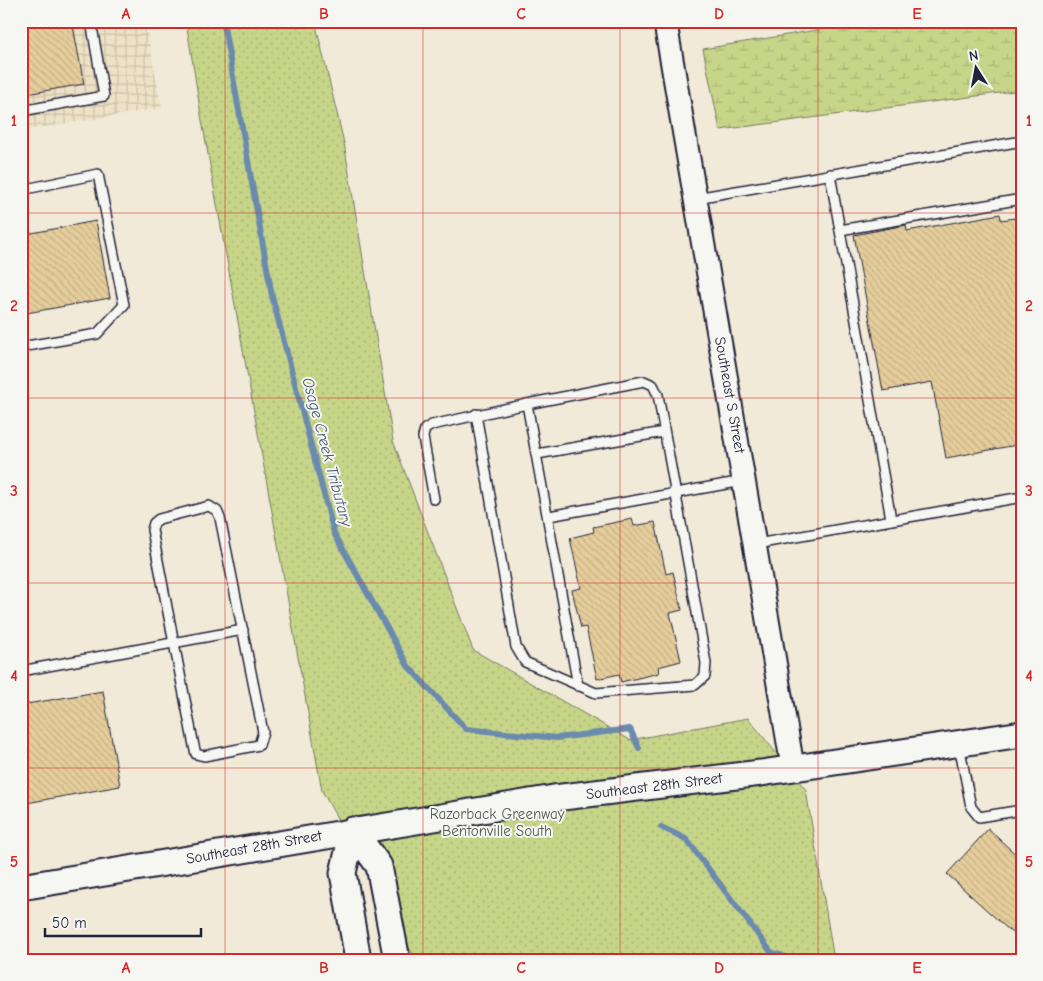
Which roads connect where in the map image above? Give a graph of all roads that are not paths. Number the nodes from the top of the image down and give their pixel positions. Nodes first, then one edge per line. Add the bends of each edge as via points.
1 (91, 21) edge
2 (665, 21) edge
3 (21, 111) edge
4 (1022, 141) edge
5 (830, 174) junction
6 (21, 190) edge
7 (696, 198) junction
8 (1022, 199) edge
9 (840, 230) junction
10 (21, 347) edge
11 (527, 404) junction
12 (476, 414) junction
13 (664, 432) junction
14 (537, 454) junction
15 (745, 481) junction
16 (674, 494) junction
17 (1022, 497) edge
18 (434, 499) dead end
19 (549, 516) junction
20 (891, 519) junction
21 (756, 544) junction
22 (243, 630) junction
23 (175, 642) junction
24 (21, 671) edge
25 (578, 686) junction
26 (1022, 734) edge
27 (958, 744) junction
28 (794, 768) junction
29 (1022, 810) edge
30 (353, 830) junction
31 (21, 887) edge
32 (358, 960) edge
33 (397, 960) edge

1 - 3 lane via 104,96
2 - 7 street, Southeast S Street
4 - 5 lane
5 - 7 lane
5 - 9 lane
6 - 10 lane via 98,174 124,304 97,334
7 - 15 street, Southeast S Street
8 - 9 lane
9 - 20 lane
11 - 12 lane
11 - 13 lane via 644,381 653,385 658,395
11 - 14 lane
12 - 18 lane via 425,429 423,437
12 - 25 lane via 516,647 525,662
13 - 14 lane
13 - 16 lane
14 - 19 lane
15 - 16 lane
15 - 21 street, Southeast S Street
16 - 19 lane
16 - 25 lane via 706,663 705,676 695,685 596,694
17 - 20 lane
19 - 25 lane
20 - 21 lane
21 - 28 street, Southeast S Street
22 - 23 lane
22 - 23 lane via 262,740 259,745 204,756 196,754
22 - 23 lane via 220,518 217,511 209,506 159,519 152,530
23 - 24 lane
26 - 27 main road, Southeast 28th Street
27 - 28 main road, Southeast 28th Street
27 - 29 lane via 974,813 980,817
28 - 30 main road, Southeast 28th Street via 554,798
30 - 31 main road, Southeast 28th Street
30 - 32 main road via 343,873
30 - 33 main road via 379,866

